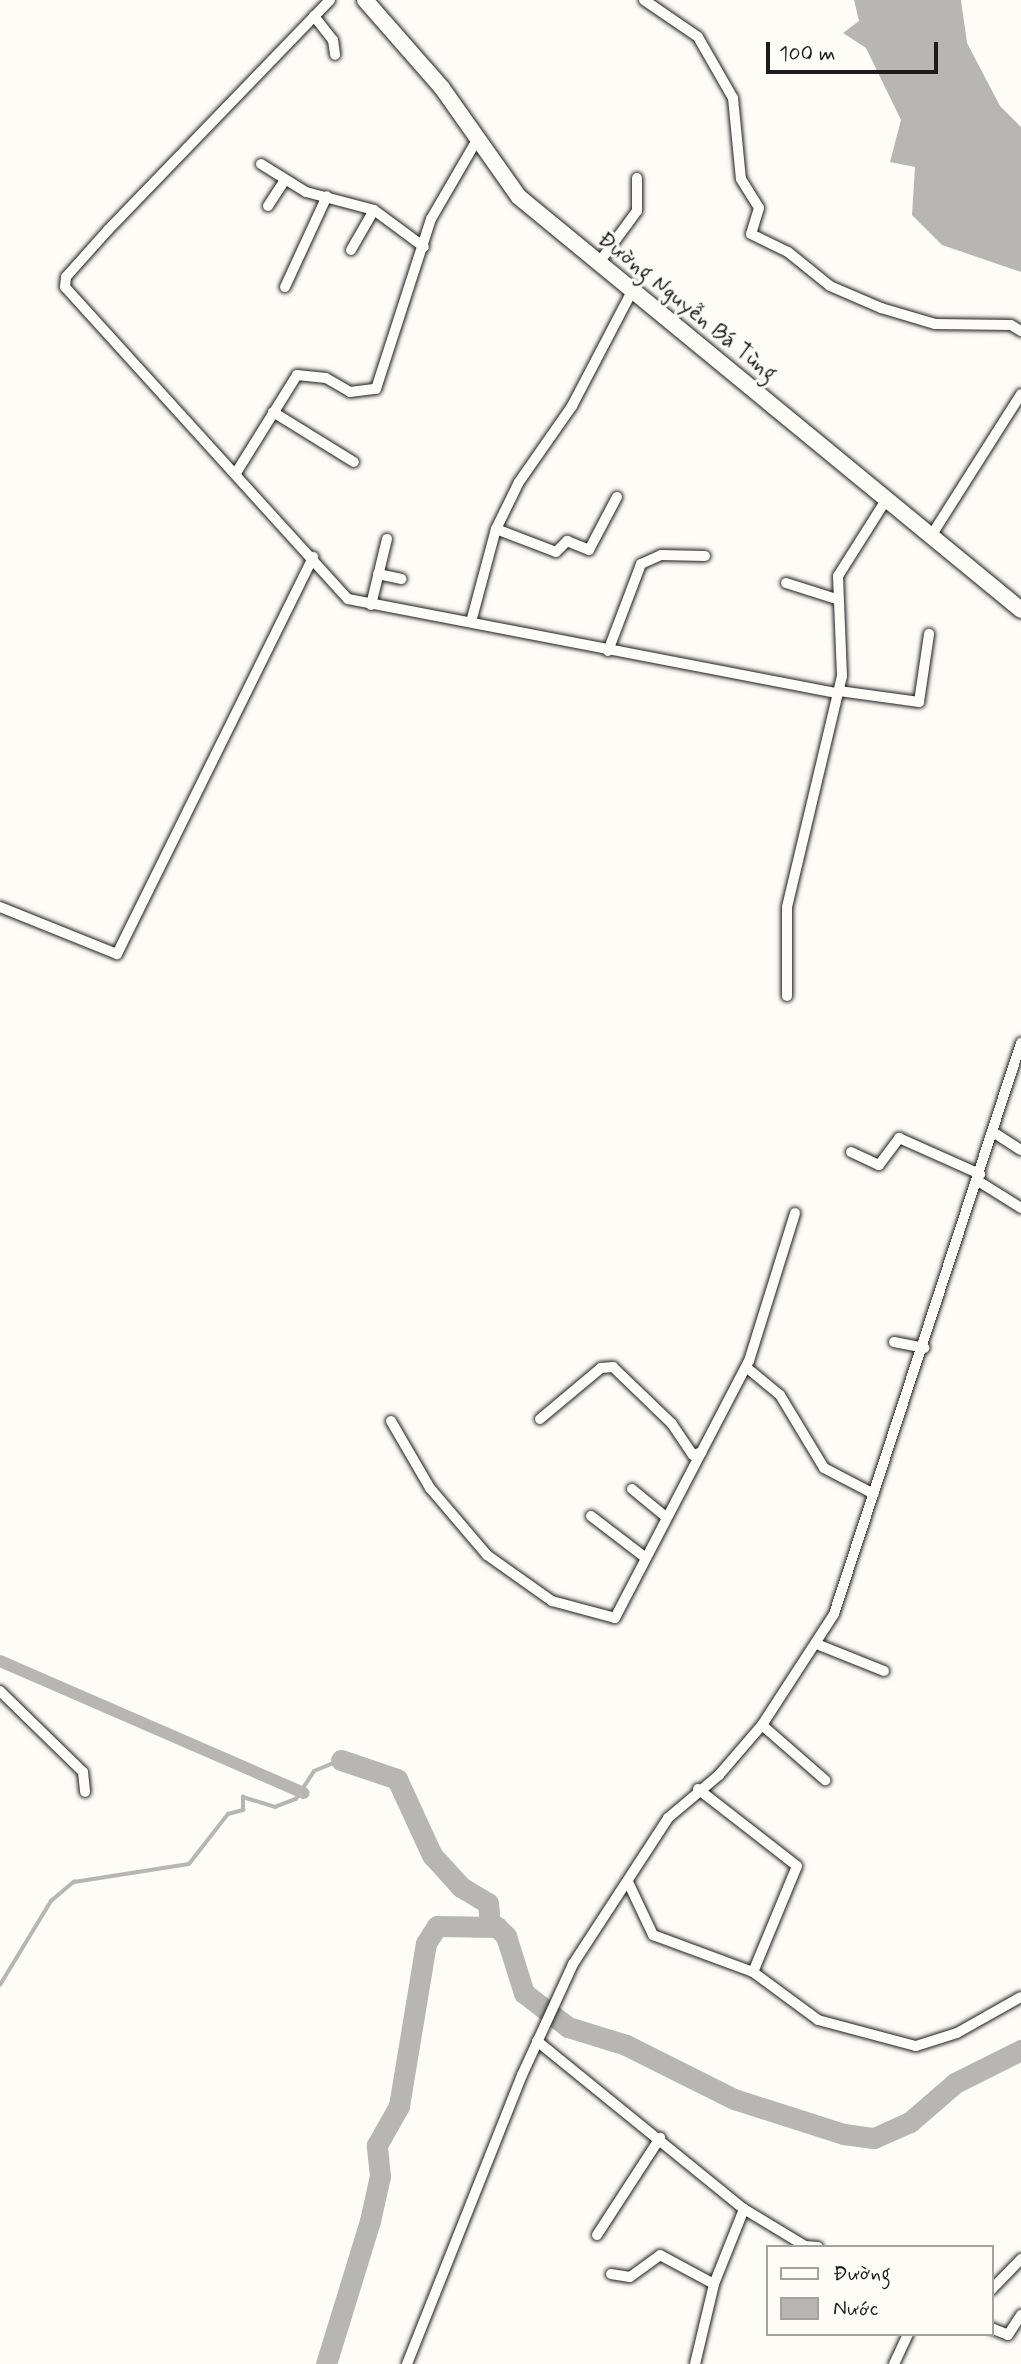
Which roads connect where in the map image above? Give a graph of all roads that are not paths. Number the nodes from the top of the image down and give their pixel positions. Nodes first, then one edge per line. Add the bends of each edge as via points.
1 (330, 0) edge
2 (365, 0) edge
3 (644, 0) edge
4 (314, 16) junction
5 (335, 55) dead end
6 (477, 140) junction
7 (261, 164) dead end
8 (638, 178) dead end
9 (285, 180) junction
10 (327, 196) junction
11 (268, 206) dead end
12 (374, 210) junction
13 (424, 247) junction
14 (351, 250) dead end
15 (598, 264) junction
16 (285, 287) dead end
17 (632, 291) junction
18 (1021, 331) edge
19 (1021, 394) edge
20 (273, 412) junction
21 (354, 462) dead end
22 (236, 473) junction
23 (617, 497) dead end
24 (886, 500) junction
25 (496, 530) junction
26 (931, 536) junction
27 (387, 538) dead end
28 (705, 556) dead end
29 (313, 558) junction
30 (378, 574) junction
31 (401, 579) dead end
32 (786, 583) dead end
33 (836, 599) junction
34 (371, 605) junction
35 (1021, 610) edge
36 (471, 622) junction
37 (929, 634) dead end
38 (608, 651) junction
39 (839, 692) junction
40 (0, 907) edge
41 (788, 996) dead end
42 (1021, 1043) edge
43 (993, 1132) junction
44 (1021, 1150) edge
45 (851, 1152) dead end
46 (979, 1177) junction
47 (1021, 1208) edge
48 (794, 1213) dead end
49 (894, 1342) dead end
50 (923, 1348) junction
51 (746, 1367) junction
52 (540, 1419) dead end
53 (391, 1421) dead end
54 (702, 1452) junction
55 (632, 1489) dead end
56 (874, 1494) junction
57 (592, 1516) dead end
58 (666, 1517) junction
59 (646, 1558) junction
60 (819, 1645) junction
61 (884, 1671) dead end
62 (0, 1691) edge
63 (762, 1725) junction
64 (825, 1780) dead end
65 (698, 1789) junction
66 (85, 1792) dead end
67 (628, 1882) junction
68 (753, 1972) junction
69 (1021, 1997) edge
70 (540, 2035) junction
71 (660, 2138) junction
72 (744, 2209) junction
73 (597, 2235) dead end
74 (803, 2245) edge
75 (1021, 2259) edge
76 (611, 2274) dead end
77 (714, 2284) junction
78 (993, 2288) edge
79 (1021, 2315) edge
80 (993, 2329) edge
81 (907, 2336) edge
82 (407, 2364) edge
83 (695, 2364) edge
84 (894, 2364) edge

1 - 4 street
2 - 6 main road, Đường Nguyễn Bá Tùng via 442,88
3 - 18 street via 698,37 733,97 741,180 759,208 751,234 788,252 843,293 881,308 935,324 1011,325
4 - 5 street via 333,40
4 - 22 street via 63,282
6 - 13 street via 438,205
6 - 15 main road, Đường Nguyễn Bá Tùng via 519,197
7 - 9 street
8 - 15 street via 637,211
9 - 10 street
9 - 11 street
10 - 12 street
10 - 16 street
12 - 13 street
12 - 14 street
13 - 20 street via 376,389 350,392 326,378 297,375
15 - 17 main road, Đường Nguyễn Bá Tùng
17 - 24 main road, Đường Nguyễn Bá Tùng
17 - 25 street via 572,406 524,472
19 - 26 street
20 - 21 street
20 - 22 street
22 - 29 street
23 - 25 street via 589,550 567,541 556,552
24 - 26 main road, Đường Nguyễn Bá Tùng
24 - 33 street via 847,555
25 - 36 street
26 - 35 main road, Đường Nguyễn Bá Tùng
27 - 30 street
28 - 38 street via 662,555 641,564
29 - 34 street via 348,599
29 - 40 street via 117,954
30 - 31 street
30 - 34 street
32 - 33 street
33 - 39 street
34 - 36 street
36 - 38 street
37 - 39 street via 919,702
38 - 39 street
39 - 41 street via 788,906
42 - 43 street
43 - 44 street
43 - 46 street
45 - 46 street via 879,1165 899,1138
46 - 47 street
46 - 50 street
48 - 51 street
49 - 50 street
50 - 56 street
51 - 54 street
51 - 56 street via 780,1395 824,1468
52 - 54 street via 601,1368 613,1367 672,1424 693,1455
53 - 59 street via 430,1488 487,1555 552,1601 615,1618
54 - 58 street
55 - 58 street
56 - 60 street
57 - 59 street
58 - 59 street
60 - 61 street
60 - 63 street
62 - 66 street via 83,1772
63 - 64 street
63 - 65 street via 719,1775
65 - 67 street via 668,1818
65 - 68 street via 797,1866
67 - 68 street via 653,1935
67 - 70 street via 573,1964
68 - 69 street via 818,2020 916,2046 957,2033
70 - 71 street
70 - 82 street
71 - 72 street
71 - 73 street
72 - 74 street
72 - 77 street
75 - 78 street
76 - 77 street via 630,2277 660,2255
77 - 83 street
79 - 80 street via 1008,2335
81 - 84 street

